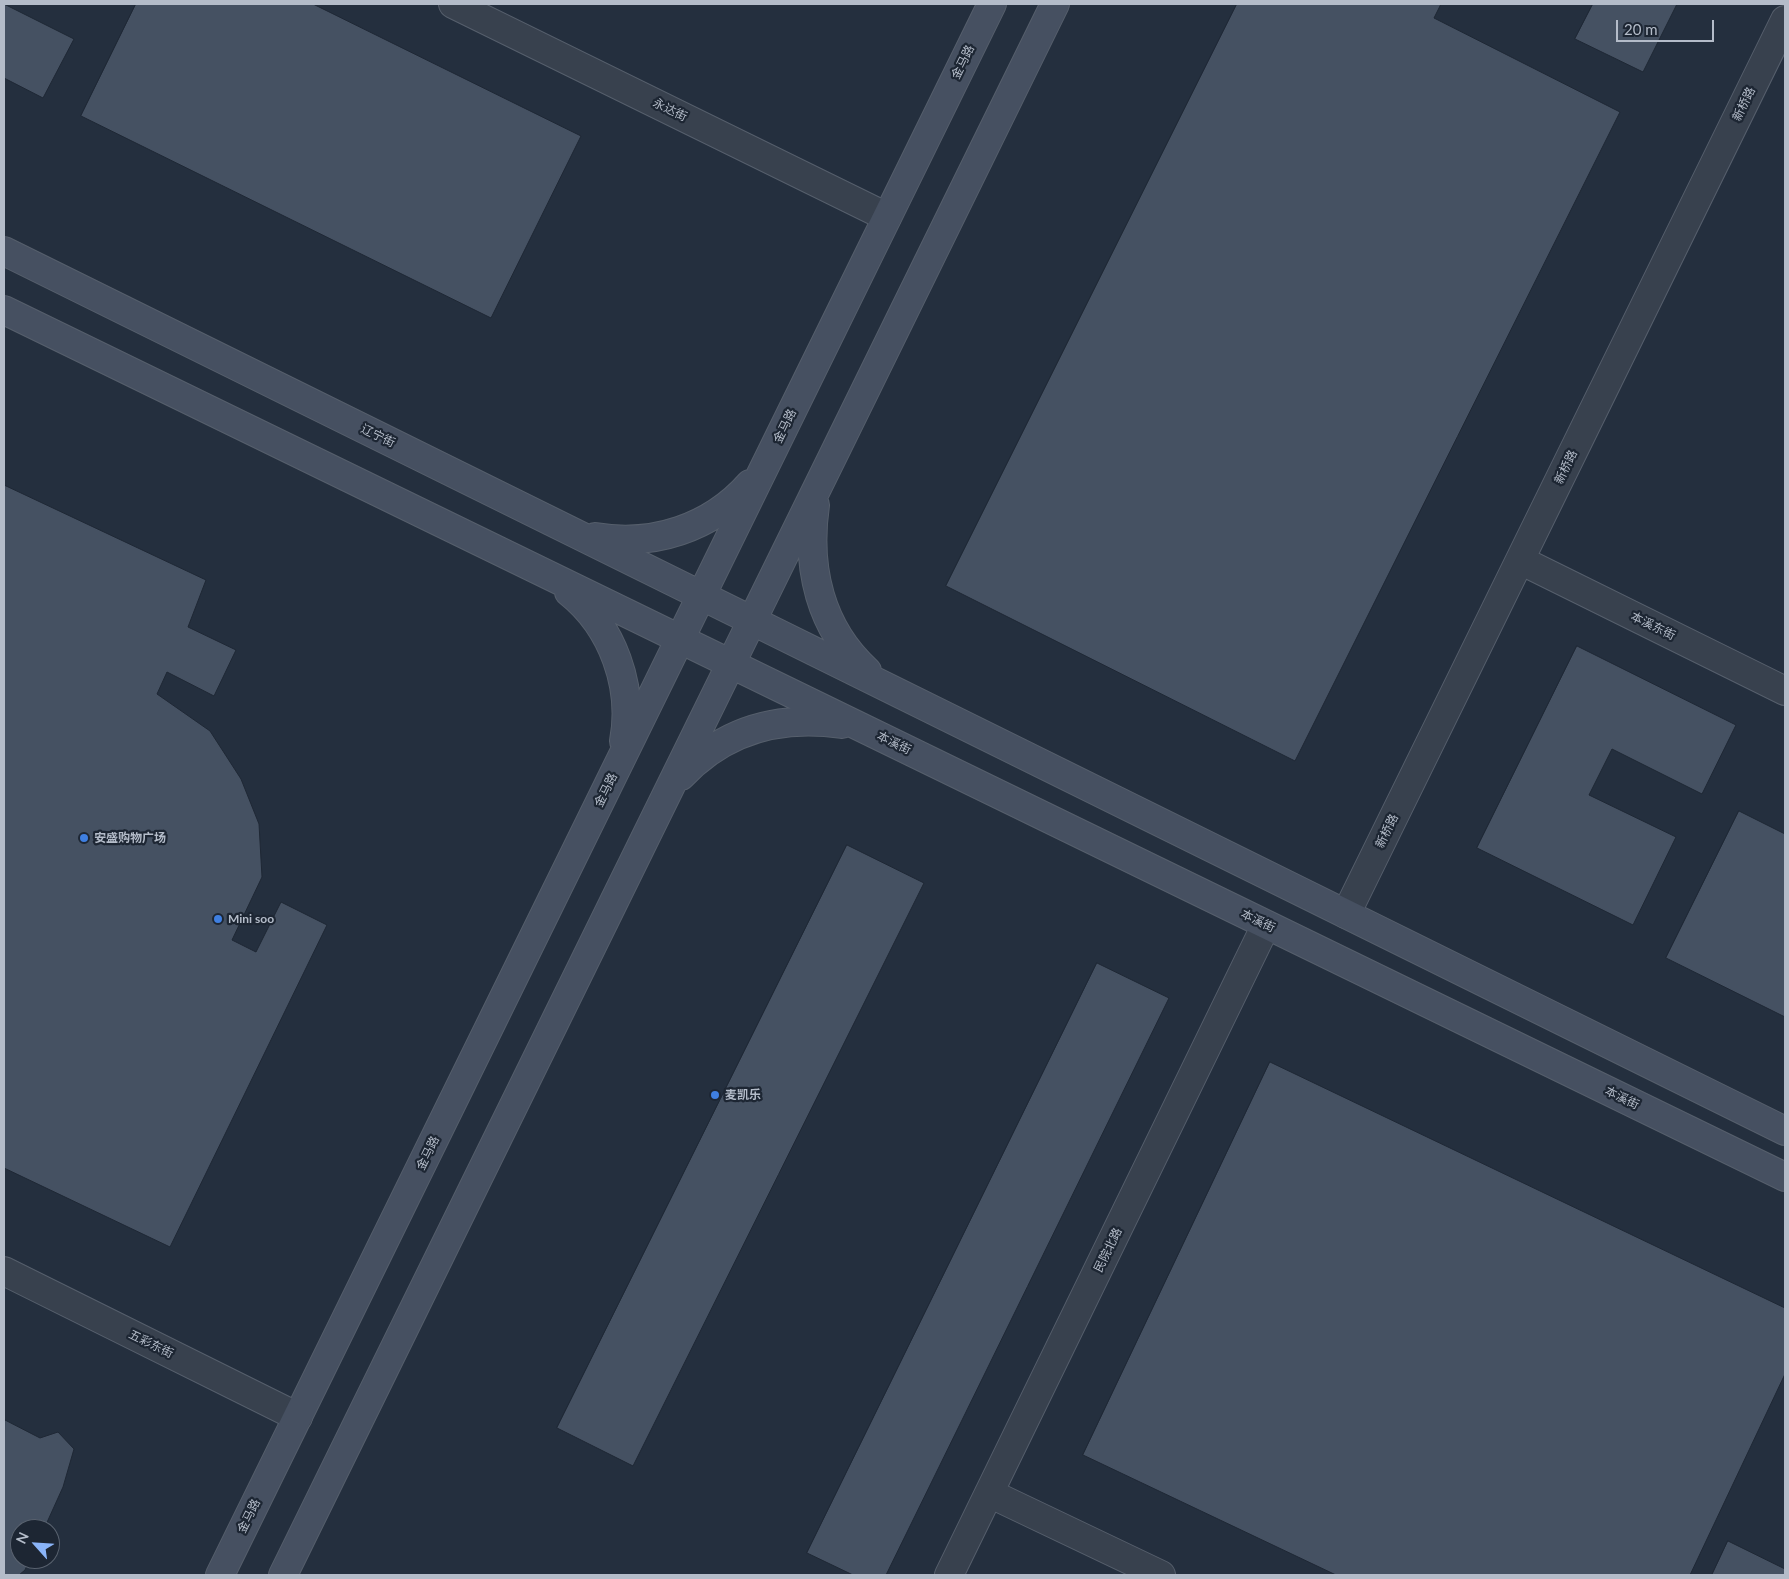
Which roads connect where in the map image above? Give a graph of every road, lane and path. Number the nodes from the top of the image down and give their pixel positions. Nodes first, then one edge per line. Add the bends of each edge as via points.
1 (453, 4) edge
2 (992, 4) edge
3 (1055, 4) edge
4 (1785, 20) edge
5 (888, 217) junction
6 (4, 251) edge
7 (4, 310) edge
8 (764, 468) junction
9 (817, 489) junction
10 (574, 533) junction
11 (1520, 560) junction
12 (551, 577) junction
13 (702, 596) junction
14 (752, 621) junction
15 (680, 640) junction
16 (731, 664) junction
17 (883, 686) junction
18 (1785, 691) edge
19 (860, 727) junction
20 (621, 760) junction
21 (670, 788) junction
22 (1346, 914) junction
23 (1266, 924) junction
24 (1785, 1131) edge
25 (1785, 1177) edge
26 (4, 1271) edge
27 (298, 1417) junction
28 (989, 1493) junction
29 (220, 1575) edge
30 (283, 1575) edge
31 (949, 1575) edge
32 (1161, 1575) edge

1 - 5 street, 永达街
2 - 5 main road, 金马路
3 - 9 main road
4 - 11 street, 新桥路
5 - 8 main road, 金马路
6 - 10 main road, 辽宁街
7 - 12 main road
8 - 10 main road via 739,496 710,518 680,532 647,539 614,540
8 - 13 main road, 金马路
9 - 14 main road
9 - 17 main road via 811,530 813,571 825,610 838,639 856,662
10 - 13 main road, 辽宁街
11 - 18 street, 本溪东街
11 - 22 street, 新桥路
12 - 15 main road
12 - 20 main road via 579,599 599,624 615,655 625,685 628,722
13 - 14 main road, 辽宁街
13 - 15 main road, 金马路
14 - 16 main road
14 - 17 main road
15 - 16 main road
15 - 20 main road, 金马路
16 - 19 main road, 本溪街
16 - 21 main road
17 - 22 main road
19 - 21 main road via 793,721 758,727 723,741 695,761
19 - 23 main road, 本溪街
20 - 27 main road, 金马路
21 - 30 main road
22 - 24 main road
23 - 25 main road, 本溪街
23 - 28 street, 民院北路
26 - 27 street, 五彩东街
27 - 29 main road, 金马路
28 - 31 street, 民院北路
28 - 32 street

